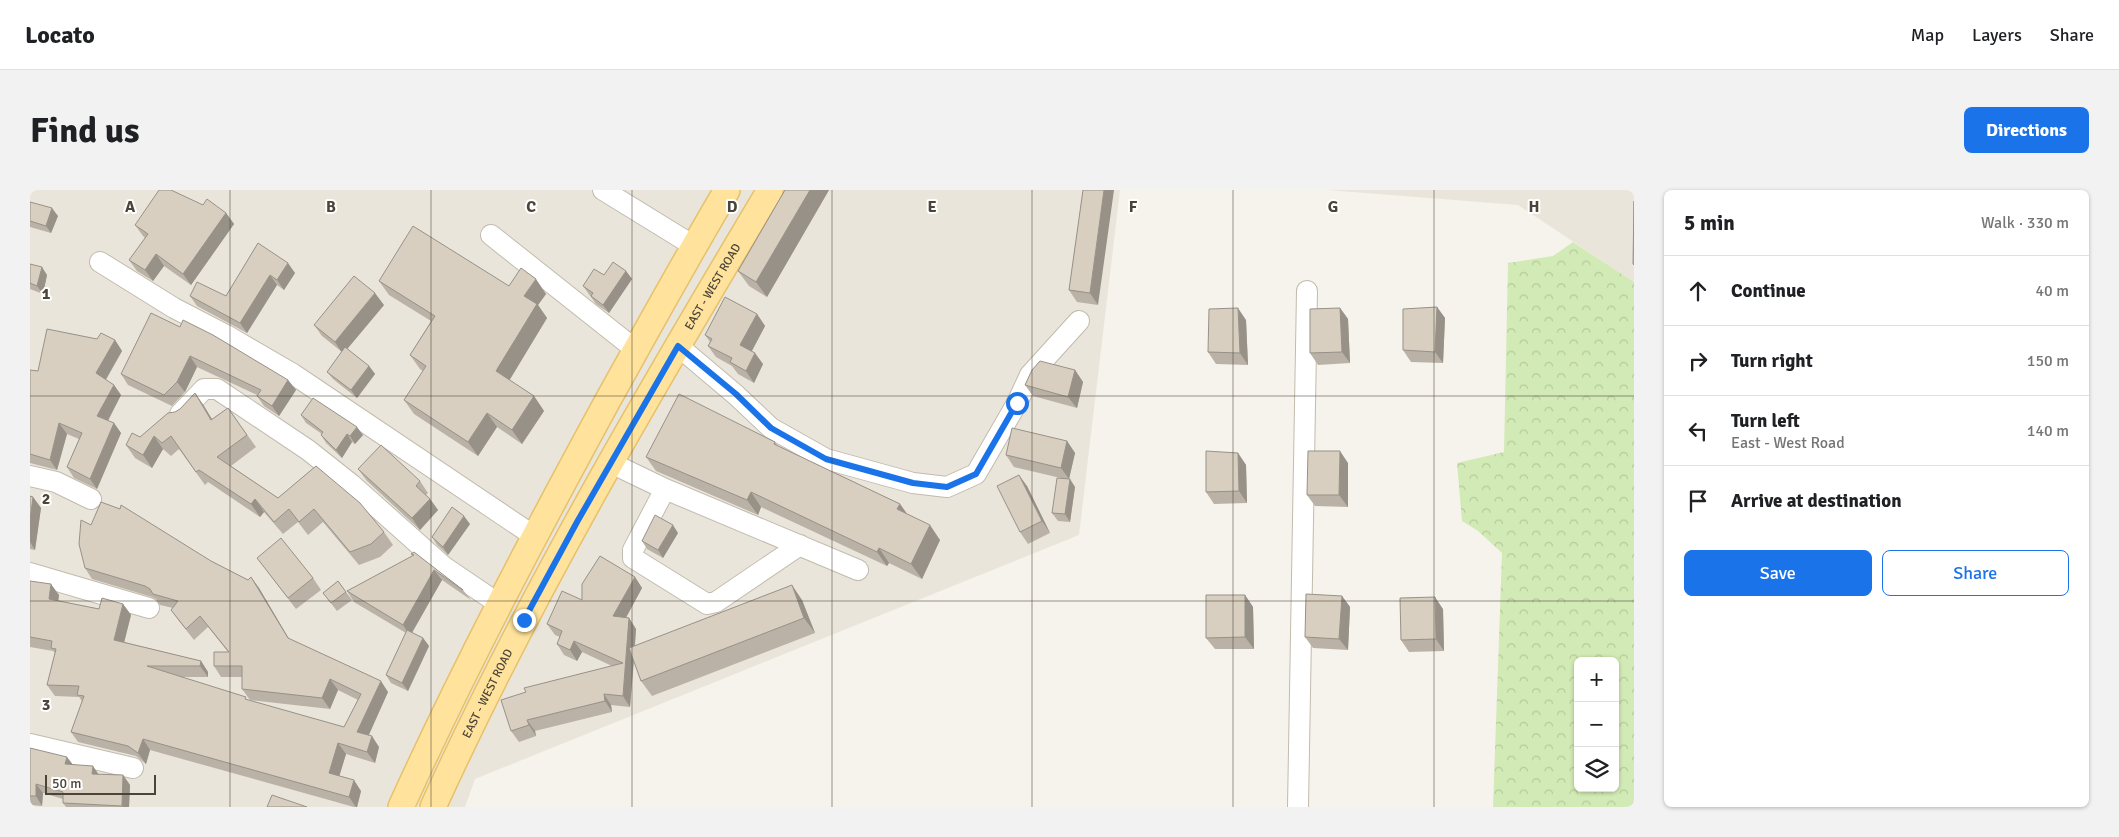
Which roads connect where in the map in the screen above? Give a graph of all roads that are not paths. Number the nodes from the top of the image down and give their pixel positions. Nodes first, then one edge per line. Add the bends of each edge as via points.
1 (603, 190) edge
2 (727, 190) edge
3 (770, 190) edge
4 (491, 235) dead end
5 (694, 246) junction
6 (100, 262) dead end
7 (1307, 291) dead end
8 (1079, 321) dead end
9 (678, 346) junction
10 (636, 350) junction
11 (180, 414) edge
12 (611, 463) junction
13 (30, 476) edge
14 (666, 489) junction
15 (91, 498) dead end
16 (534, 536) junction
17 (800, 545) junction
18 (858, 570) dead end
19 (30, 573) edge
20 (498, 604) junction
21 (149, 608) dead end
22 (30, 744) edge
23 (133, 768) dead end
24 (401, 807) edge
25 (433, 807) edge
26 (1298, 807) edge

1 - 5 street
2 - 5 main road
3 - 9 main road, EAST - WEST ROAD
4 - 10 street
5 - 10 main road
6 - 16 street via 292,374
7 - 26 street
8 - 9 street via 1030,375 976,474 947,487 913,483 826,459 771,428
9 - 12 main road, EAST - WEST ROAD
10 - 16 main road
11 - 20 street via 204,389 217,389 308,450 443,566
12 - 14 street
12 - 25 main road, EAST - WEST ROAD via 520,627
13 - 15 street via 56,482
14 - 17 street
14 - 17 street via 633,550 633,558 707,604 716,602
16 - 20 main road
17 - 18 street
19 - 21 street
20 - 24 main road
22 - 23 street

